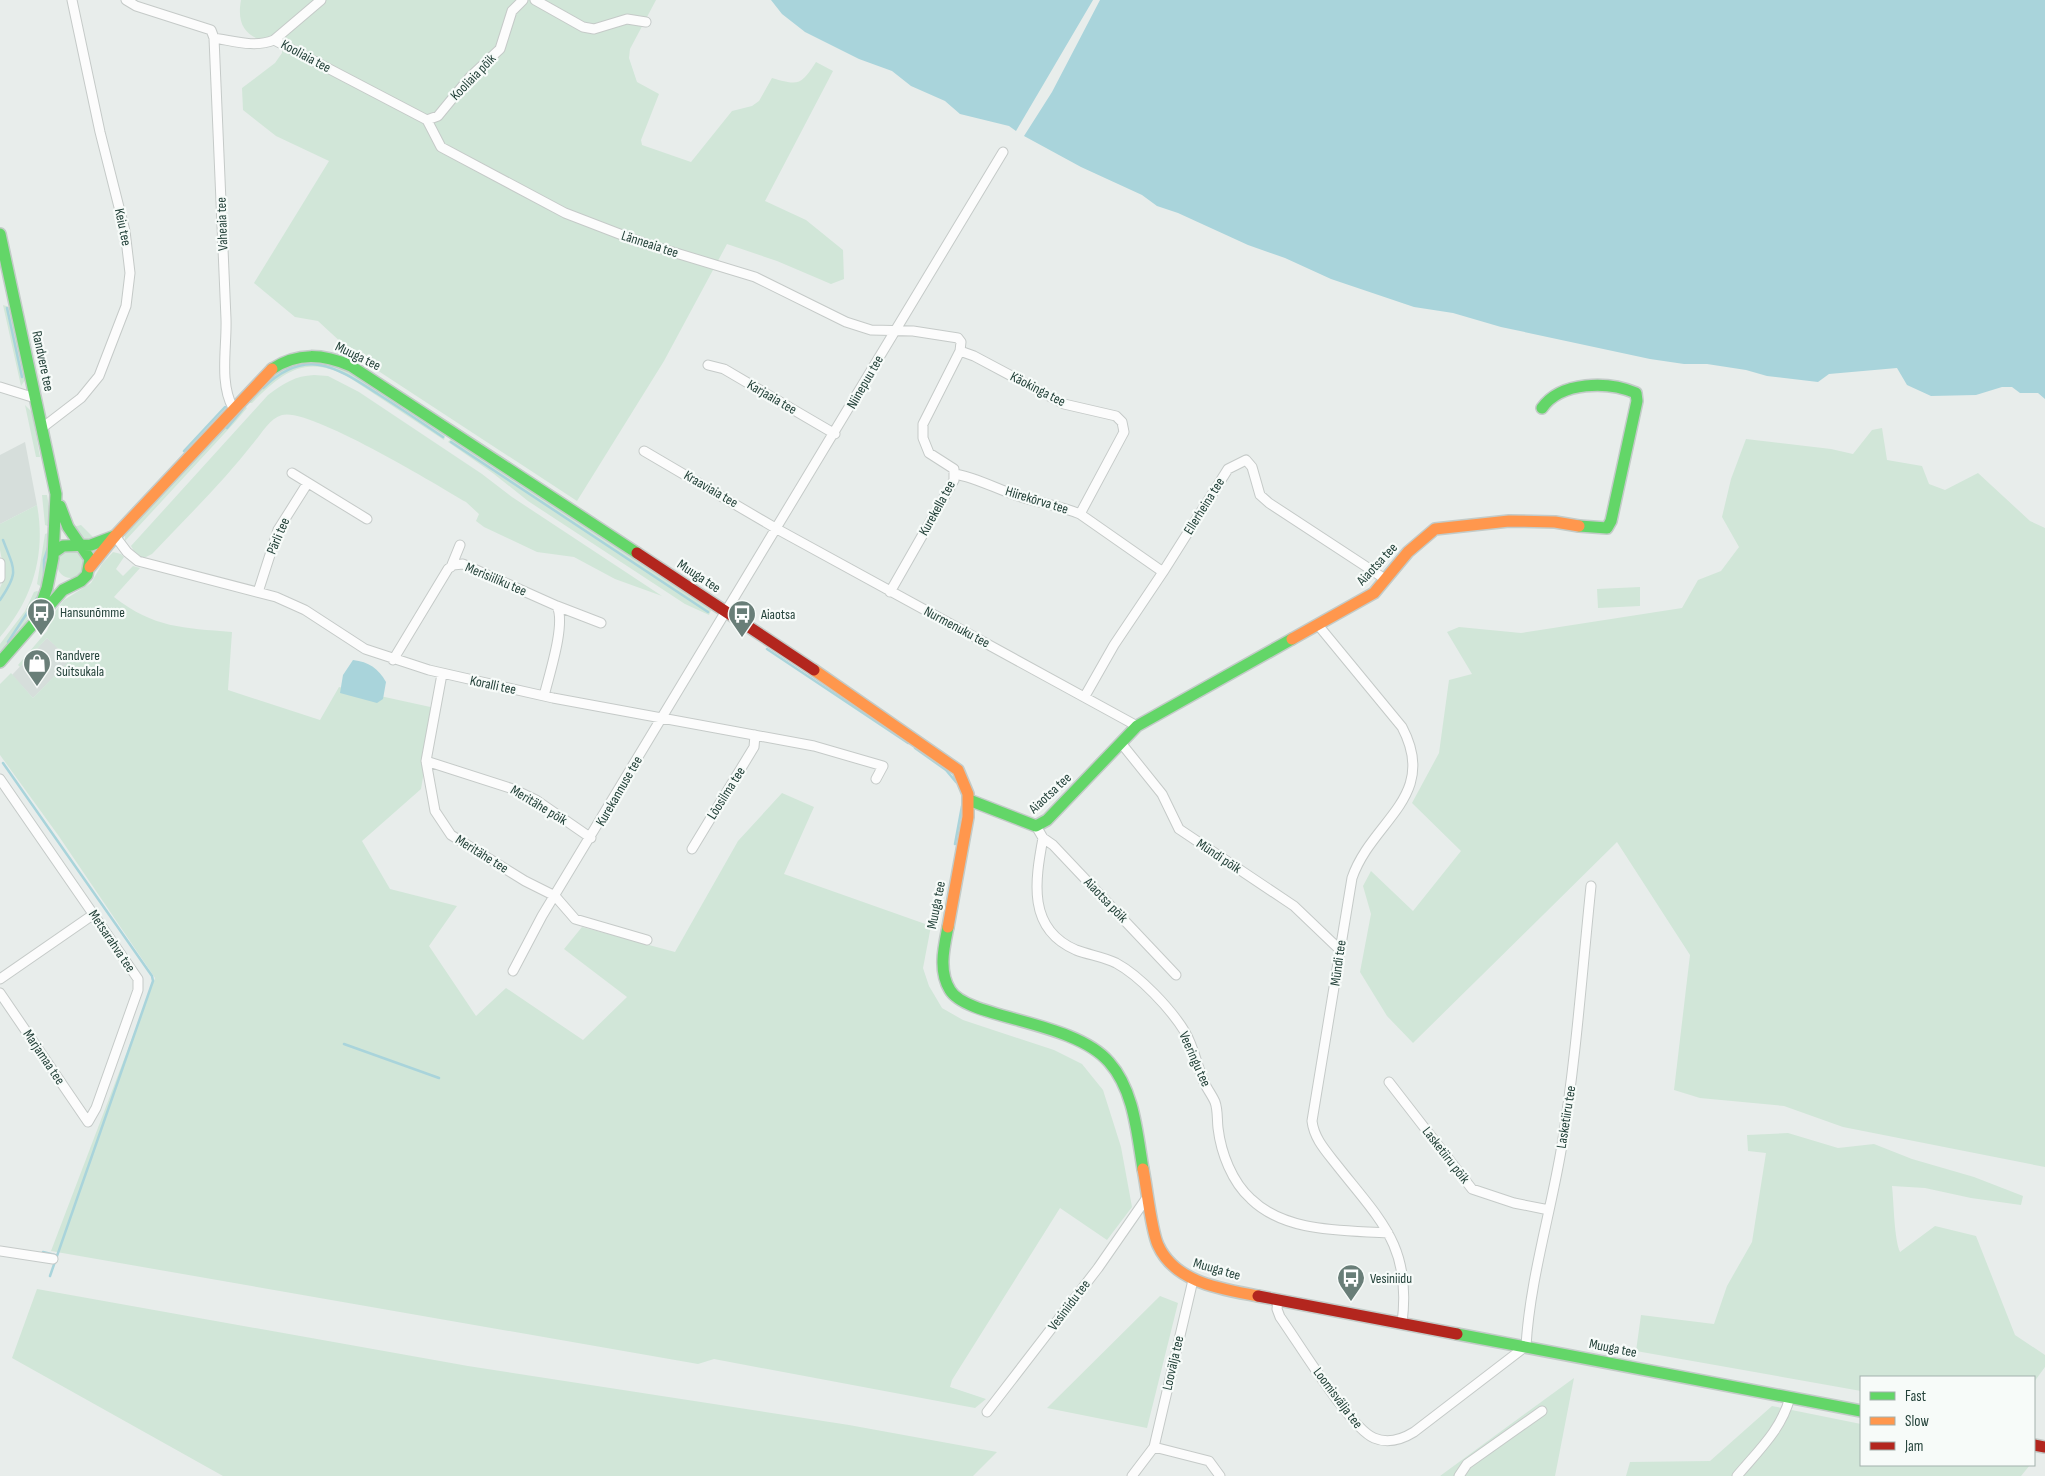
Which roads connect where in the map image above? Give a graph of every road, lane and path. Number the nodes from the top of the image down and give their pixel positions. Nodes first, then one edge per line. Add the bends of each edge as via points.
1 (72, 0) edge
2 (126, 0) edge
3 (321, 0) edge
4 (523, 0) edge
5 (535, 0) edge
6 (646, 22) dead end
7 (214, 38) junction
8 (274, 40) junction
9 (427, 120) junction
10 (1003, 152) dead end
11 (0, 234) edge
12 (894, 331) junction
13 (960, 351) junction
14 (708, 365) dead end
15 (0, 387) edge
16 (35, 398) junction
17 (233, 408) junction
18 (1542, 408) dead end
19 (42, 428) junction
20 (835, 434) junction
21 (644, 451) dead end
22 (292, 473) dead end
23 (955, 474) junction
24 (307, 484) junction
25 (56, 494) junction
26 (1080, 514) junction
27 (367, 519) dead end
28 (777, 528) junction
29 (115, 536) junction
30 (460, 545) dead end
31 (80, 546) junction
32 (56, 551) junction
33 (0, 563) edge
34 (90, 567) junction
35 (451, 567) junction
36 (52, 570) junction
37 (1163, 572) junction
38 (0, 578) edge
39 (1385, 579) junction
40 (72, 584) junction
41 (258, 592) junction
42 (890, 592) junction
43 (557, 606) junction
44 (725, 611) junction
45 (36, 619) junction
46 (601, 623) dead end
47 (1318, 624) junction
48 (393, 660) junction
49 (0, 662) edge
50 (442, 674) junction
51 (544, 696) junction
52 (1085, 696) junction
53 (661, 718) junction
54 (1137, 726) junction
55 (755, 735) junction
56 (1121, 743) junction
57 (426, 761) junction
58 (876, 779) dead end
59 (0, 780) edge
60 (969, 800) junction
61 (1036, 826) junction
62 (591, 838) junction
63 (1043, 838) junction
64 (692, 849) dead end
65 (1591, 886) dead end
66 (555, 896) junction
67 (94, 914) junction
68 (647, 940) dead end
69 (1339, 949) junction
70 (513, 971) dead end
71 (1176, 975) dead end
72 (0, 979) edge
73 (0, 993) edge
74 (1389, 1082) dead end
75 (88, 1122) joint
76 (1148, 1196) junction
77 (1549, 1210) junction
78 (1388, 1233) junction
79 (0, 1251) edge
80 (53, 1259) dead end
81 (1193, 1280) junction
82 (1278, 1300) junction
83 (1402, 1323) junction
84 (1526, 1346) junction
85 (1790, 1397) junction
86 (1542, 1411) dead end
87 (1860, 1411) edge
88 (987, 1412) dead end
89 (1154, 1447) junction
90 (1132, 1476) edge
91 (1220, 1476) edge
92 (1459, 1476) edge
93 (1737, 1476) edge

1 - 19 street, Keiu tee via 125,231 130,274 126,306 98,376 81,398
2 - 7 street, Kooliaia tee via 211,30
3 - 8 street
4 - 9 street, Kooliaia põik via 512,11 500,49 438,116
5 - 6 street via 583,27 594,29 628,19
7 - 8 street, Kooliaia tee via 248,44
7 - 17 street, Vaheaia tee via 226,386
8 - 9 street, Kooliaia tee
9 - 12 street, Länneaia tee via 440,147 565,214 643,243 755,277 846,322 871,330
10 - 12 street, Niinepuu tee
11 - 16 street, Randvere tee
12 - 13 street, Käokinga tee via 958,338
12 - 20 street, Niinepuu tee
13 - 23 street, Kurekella tee via 923,424 923,438 930,453 946,463
13 - 26 street, Käokinga tee via 1064,404 1116,416 1122,422 1124,432
14 - 20 street, Karjaaia tee via 724,369
15 - 16 street
16 - 19 street, Randvere tee
17 - 29 street, Muuga tee
17 - 44 street, Muuga tee via 263,377 283,362 315,354 340,360
18 - 39 street, Aiaotsa tee via 1550,397 1597,384 1627,388 1636,393 1637,401 1607,528 1555,522 1509,522 1436,529 1423,537
19 - 25 street, Randvere tee
20 - 28 street, Niinepuu tee
21 - 28 street, Kraaviaia tee
22 - 24 street
23 - 26 street, Hiirekõrva tee via 970,476 1018,496
23 - 42 street, Kurekella tee
24 - 27 street
24 - 41 street, Pärli tee via 278,530
25 - 31 street, Randvere tee via 68,527
25 - 32 street, Randvere tee
26 - 37 street, Hiirekõrva tee
28 - 42 street, Nurmenuku tee
28 - 44 street, Niinepuu tee
29 - 31 street
29 - 34 street, Muuga tee
29 - 41 street, Koralli tee via 126,552 138,561
30 - 35 street
31 - 32 street via 71,544
31 - 34 street, Randvere tee via 90,559
32 - 36 street, Randvere tee
33 - 38 street
34 - 40 street, Randvere tee via 87,576
35 - 43 street, Merisiiliku tee via 463,564
35 - 48 street, Merisiiliku tee
36 - 40 street via 56,578
36 - 45 street, Randvere tee
37 - 39 street, Ellerheina tee via 1228,469 1246,460 1252,467 1260,495 1269,503
37 - 52 street, Ellerheina tee via 1114,645
39 - 47 street, Aiaotsa tee via 1374,593
40 - 45 street, Randvere tee
41 - 48 street, Koralli tee via 305,610 365,649
42 - 52 street, Nurmenuku tee
43 - 46 street, Merisiiliku tee
43 - 51 street via 560,616 557,637
44 - 53 street, Kurekannuse tee
44 - 60 street, Muuga tee via 950,763 963,777
45 - 49 street, Randvere tee
47 - 54 street, Aiaotsa tee
47 - 69 street, Mündi tee via 1402,727 1409,741 1413,777 1391,818 1357,863
48 - 50 street, Koralli tee
50 - 51 street, Koralli tee
50 - 57 street, Meritähe tee
51 - 53 street, Koralli tee
52 - 54 street, Nurmenuku tee
53 - 55 street, Koralli tee
53 - 62 street, Kurekannuse tee
54 - 56 street, Aiaotsa tee
55 - 58 street, Koralli tee via 814,746 883,766
55 - 64 street, Lõosilma tee via 754,747
56 - 61 street, Aiaotsa tee via 1047,820
56 - 69 street, Mündi põik via 1162,794 1179,829 1294,906
57 - 62 street, Meritähe põik via 513,789 536,800
57 - 66 street, Meritähe tee via 435,811 450,835
59 - 67 street, Metsarahva tee
60 - 61 street, Aiaotsa tee
60 - 76 street, Muuga tee via 944,948 946,984 966,1004 1083,1040 1104,1056 1119,1075 1127,1094
61 - 63 street, Aiaotsa põik
62 - 66 street, Kurekannuse tee
63 - 71 street, Aiaotsa põik via 1102,894
63 - 78 street, Veeringu tee via 1036,888 1043,921 1063,942 1115,962 1144,982 1185,1033 1215,1103 1220,1143 1231,1171 1250,1198 1277,1217 1308,1226
65 - 77 street, Lasketiiru tee via 1577,1044
66 - 68 street via 575,919
66 - 70 street, Kurekannuse tee
67 - 72 street
67 - 75 street, Metsarahva tee via 134,971 138,990 96,1108
69 - 78 street, Mündi tee via 1313,1109 1313,1128 1323,1148
73 - 75 street, Marjamaa tee
74 - 77 street, Lasketiiru põik via 1472,1189
76 - 81 street, Muuga tee via 1162,1255 1182,1275
76 - 88 street, Vesiniidu tee via 1098,1268
77 - 84 street, Lasketiiru tee
78 - 83 street, Mündi tee via 1403,1269 1405,1300
79 - 80 street
81 - 82 street, Muuga tee
81 - 89 street, Loovälja tee
82 - 83 street, Muuga tee
82 - 84 street, Loomisvälja tee via 1280,1317 1358,1427 1381,1440 1398,1439 1414,1432
83 - 84 street, Muuga tee
84 - 85 street, Muuga tee
85 - 87 street, Muuga tee
85 - 93 street via 1785,1415
86 - 92 street via 1467,1464
89 - 90 street
89 - 91 street via 1209,1461

